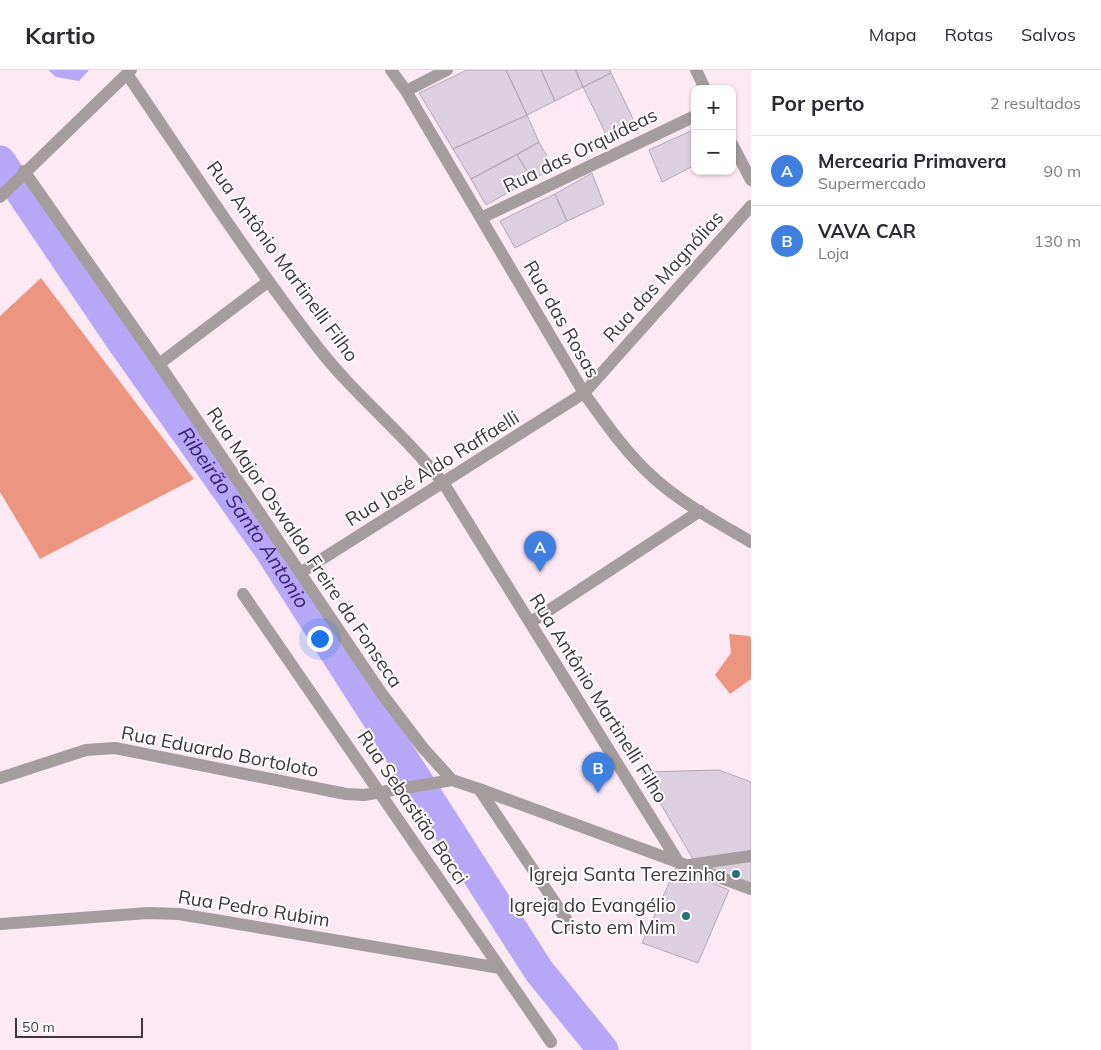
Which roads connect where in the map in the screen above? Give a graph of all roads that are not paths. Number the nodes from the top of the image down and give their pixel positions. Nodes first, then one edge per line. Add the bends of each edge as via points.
1 (391, 70) edge
2 (447, 70) edge
3 (696, 70) edge
4 (129, 72) edge
5 (703, 85) edge
6 (406, 91) junction
7 (691, 118) edge
8 (736, 152) edge
9 (24, 171) junction
10 (751, 180) edge
11 (0, 197) edge
12 (751, 206) edge
13 (482, 218) junction
14 (270, 281) junction
15 (159, 364) junction
16 (584, 394) junction
17 (444, 484) junction
18 (700, 511) junction
19 (751, 542) edge
20 (300, 573) junction
21 (243, 594) dead end
22 (531, 622) junction
23 (0, 778) edge
24 (452, 780) junction
25 (479, 788) junction
26 (381, 792) junction
27 (751, 856) edge
28 (683, 864) junction
29 (751, 889) edge
30 (0, 924) edge
31 (570, 925) dead end
32 (500, 968) junction
33 (551, 1042) dead end

1 - 6 street, Rua das Rosas
2 - 6 street
3 - 5 street
4 - 9 street
4 - 14 street, Rua Antônio Martinelli Filho
6 - 13 street, Rua das Rosas
7 - 13 street, Rua das Orquídeas
8 - 10 street
9 - 11 street
9 - 15 street, Rua Major Oswaldo Freire da Fonseca
12 - 16 street, Rua das Magnólias
13 - 16 street, Rua das Rosas
14 - 15 street
14 - 17 street, Rua Antônio Martinelli Filho via 317,346
15 - 20 street, Rua Major Oswaldo Freire da Fonseca
16 - 17 street, Rua José Aldo Raffaelli
16 - 18 street, Rua das Rosas via 644,469
17 - 20 street, Rua José Aldo Raffaelli
17 - 22 street, Rua Antônio Martinelli Filho
18 - 19 street, Rua das Rosas
18 - 22 street
20 - 24 street, Rua Major Oswaldo Freire da Fonseca via 393,709
21 - 26 street, Rua Sebastião Bacci
22 - 28 street, Rua Antônio Martinelli Filho
23 - 26 street, Rua Eduardo Bortoloto via 86,750 114,748 346,794
24 - 25 street
24 - 26 street, Rua Eduardo Bortoloto
25 - 28 street
25 - 31 street
26 - 32 street, Rua Sebastião Bacci
27 - 28 street
28 - 29 street
30 - 32 street, Rua Pedro Rubim via 148,913 180,914
32 - 33 street, Rua Sebastião Bacci

